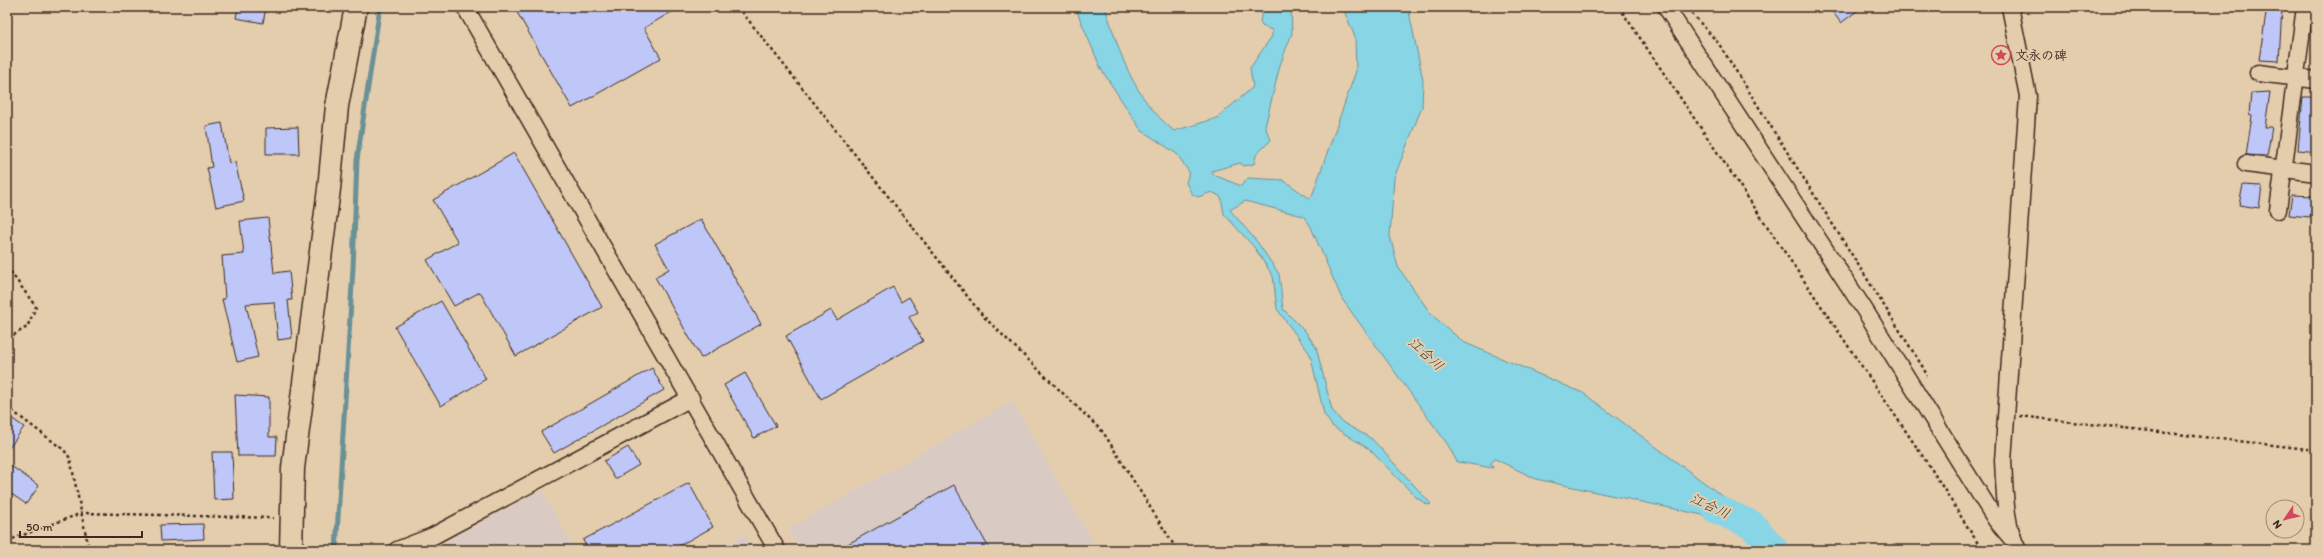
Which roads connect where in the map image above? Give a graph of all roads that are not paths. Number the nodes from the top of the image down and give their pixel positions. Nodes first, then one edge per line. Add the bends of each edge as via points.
1 (356, 7) edge
2 (465, 7) edge
3 (1666, 7) edge
4 (2010, 7) edge
5 (2305, 7) edge
6 (2258, 73) dead end
7 (2296, 78) junction
8 (2316, 80) edge
9 (2246, 164) dead end
10 (2284, 169) junction
11 (2316, 173) edge
12 (2278, 210) dead end
13 (691, 398) junction
14 (2015, 545) edge
15 (291, 550) edge
16 (397, 550) edge
17 (777, 550) edge

1 - 15 street via 337,106 329,189 293,468
2 - 13 street
3 - 14 street via 1855,296 1996,520
4 - 14 street via 2028,96 2003,461 2007,514
5 - 7 street
6 - 7 street
7 - 8 street
7 - 10 street
9 - 10 street
10 - 11 street
10 - 12 street
13 - 16 street via 433,536
13 - 17 street

